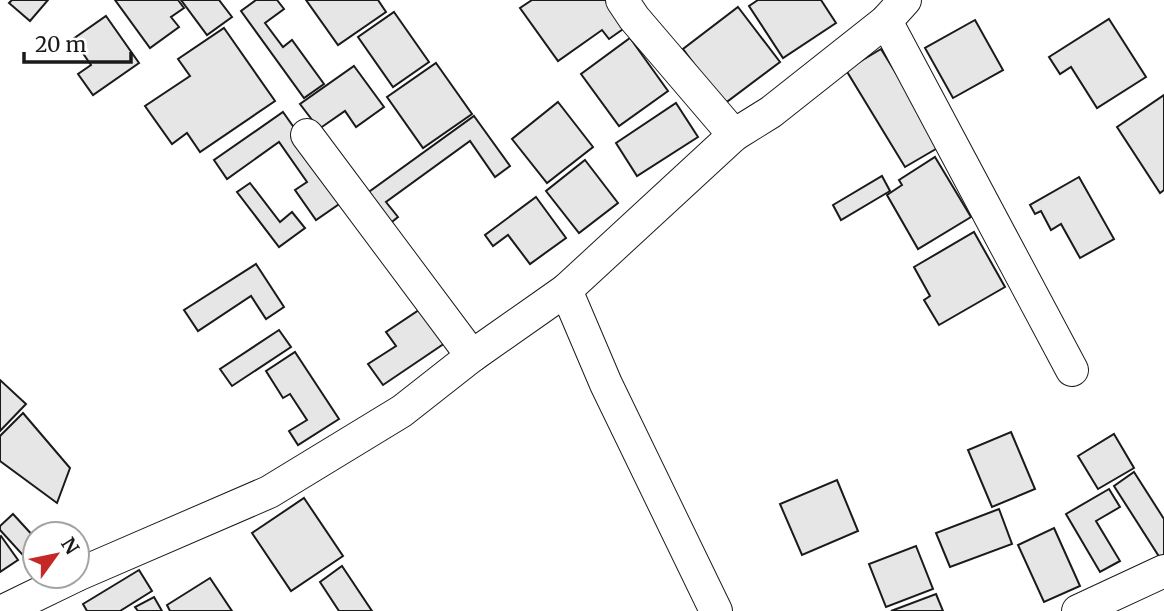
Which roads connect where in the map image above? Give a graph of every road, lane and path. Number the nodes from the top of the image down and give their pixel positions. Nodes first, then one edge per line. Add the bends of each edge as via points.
1 (622, 0) edge
2 (896, 11) edge
3 (307, 135) dead end
4 (734, 135) junction
5 (566, 290) junction
6 (472, 356) junction
7 (1072, 370) dead end
8 (91, 569) edge
9 (1164, 572) edge
10 (47, 590) edge
11 (4, 611) edge
12 (716, 611) edge
13 (1078, 611) edge

1 - 4 street
2 - 4 street via 771,112
2 - 7 street
3 - 6 street
4 - 5 street
5 - 6 street
5 - 12 street via 606,384
6 - 8 street via 402,411 269,492
9 - 13 street
10 - 11 street

